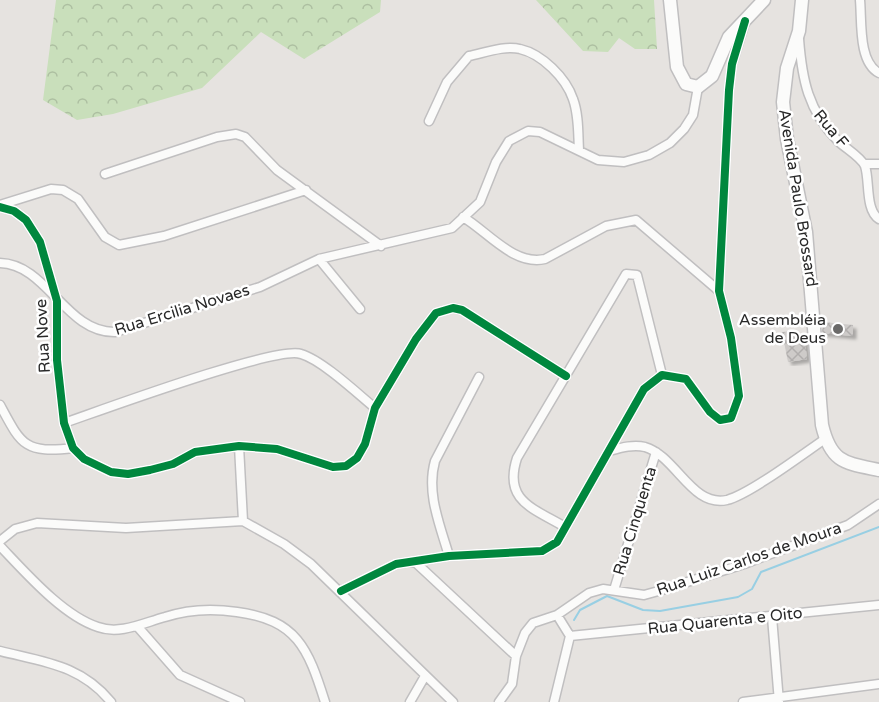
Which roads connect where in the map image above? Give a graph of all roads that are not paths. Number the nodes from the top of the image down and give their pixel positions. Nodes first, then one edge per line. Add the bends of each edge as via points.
1 (670, 0) edge
2 (764, 0) edge
3 (802, 0) edge
4 (860, 0) edge
5 (745, 21) junction
6 (799, 31) junction
7 (879, 73) edge
8 (698, 87) junction
9 (429, 121) dead end
10 (579, 150) junction
11 (879, 164) edge
12 (865, 165) junction
13 (105, 174) dead end
14 (306, 190) junction
15 (0, 206) edge
16 (463, 217) junction
17 (879, 219) edge
18 (381, 246) junction
19 (320, 259) junction
20 (0, 263) edge
21 (719, 291) junction
22 (57, 301) junction
23 (360, 309) dead end
24 (662, 375) junction
25 (566, 376) junction
26 (479, 377) dead end
27 (0, 405) edge
28 (375, 408) junction
29 (64, 423) junction
30 (825, 439) junction
31 (239, 446) junction
32 (73, 448) junction
33 (609, 451) junction
34 (656, 452) junction
35 (879, 470) edge
36 (879, 504) edge
37 (243, 521) junction
38 (565, 527) junction
39 (0, 541) edge
40 (0, 546) edge
41 (449, 556) junction
42 (415, 562) junction
43 (614, 590) junction
44 (341, 591) junction
45 (879, 604) edge
46 (557, 615) junction
47 (772, 616) junction
48 (137, 626) junction
49 (570, 636) junction
50 (0, 651) edge
51 (516, 656) junction
52 (425, 676) junction
53 (879, 684) edge
54 (778, 700) edge
55 (111, 702) edge
56 (240, 702) edge
57 (325, 702) edge
58 (410, 702) edge
59 (453, 702) edge
60 (499, 702) edge
61 (554, 702) edge
62 (743, 702) edge

1 - 8 main road via 679,73 687,84
2 - 5 main road
3 - 6 main road, Avenida Paulo Brossard
4 - 7 street via 865,53
5 - 8 main road via 729,37 712,76
5 - 21 street via 729,90
6 - 12 street, Rua F via 802,75 818,119
6 - 30 main road, Avenida Paulo Brossard via 787,68 783,102 806,232
8 - 10 street, Rua Ercilia Novaes via 693,115 684,129 649,155 613,163
9 - 10 street via 447,82 469,56 518,48 544,60 573,98
10 - 16 street, Rua Ercilia Novaes via 540,132 518,134 496,162 480,202
11 - 12 street
12 - 17 street via 872,209
13 - 14 street via 236,134 245,137 278,170
14 - 15 street via 164,236 119,244 105,237 78,199 63,190 51,189
14 - 18 street
15 - 22 street, Rua Nove via 26,220 40,242
16 - 18 street, Rua Ercilia Novaes via 452,228
16 - 21 street via 518,256 537,261 606,226 636,220
18 - 19 street, Rua Ercilia Novaes
19 - 22 street, Rua Ercilia Novaes via 260,287 115,332 102,332
19 - 23 street
20 - 22 street, Rua Ercilia Novaes via 28,272
21 - 24 street via 739,396 731,418 720,420 710,412 686,379
22 - 29 street, Rua Nove via 57,360
24 - 25 street via 637,275 630,273 622,278
24 - 33 street via 645,389
25 - 28 street via 453,308 436,313
25 - 38 street via 517,458 512,474 515,493 522,501
26 - 41 street via 431,475 432,497
27 - 32 street via 26,445 55,450
28 - 29 street via 315,361 293,352 238,365
28 - 31 street via 365,444 346,466 333,467 277,449
29 - 32 street, Rua Nove
30 - 34 street via 745,492 721,501 702,496
30 - 35 main road via 839,460
31 - 32 street via 195,452 173,464 128,474 97,466
31 - 37 street
33 - 34 street via 638,446
33 - 38 street
34 - 43 street, Rua Cinquenta
36 - 43 street, Rua Luiz Carlos de Moura via 848,525 744,564 644,595
37 - 39 street via 126,528 38,523 15,529
37 - 44 street via 284,544
38 - 41 street via 557,542 542,551
40 - 48 street via 73,615 99,628
41 - 42 street
42 - 44 street via 390,566
42 - 51 street
43 - 46 street via 589,593
44 - 52 street
45 - 47 street, Rua Quarenta e Oito
46 - 49 street
46 - 51 street via 533,624 522,638
47 - 49 street, Rua Quarenta e Oito
47 - 54 street
48 - 56 street via 180,675
48 - 57 street via 206,608 272,619 304,649
49 - 61 street
50 - 55 street via 80,674 97,685
51 - 60 street via 512,684
52 - 58 street
52 - 59 street
53 - 54 street
54 - 62 street

